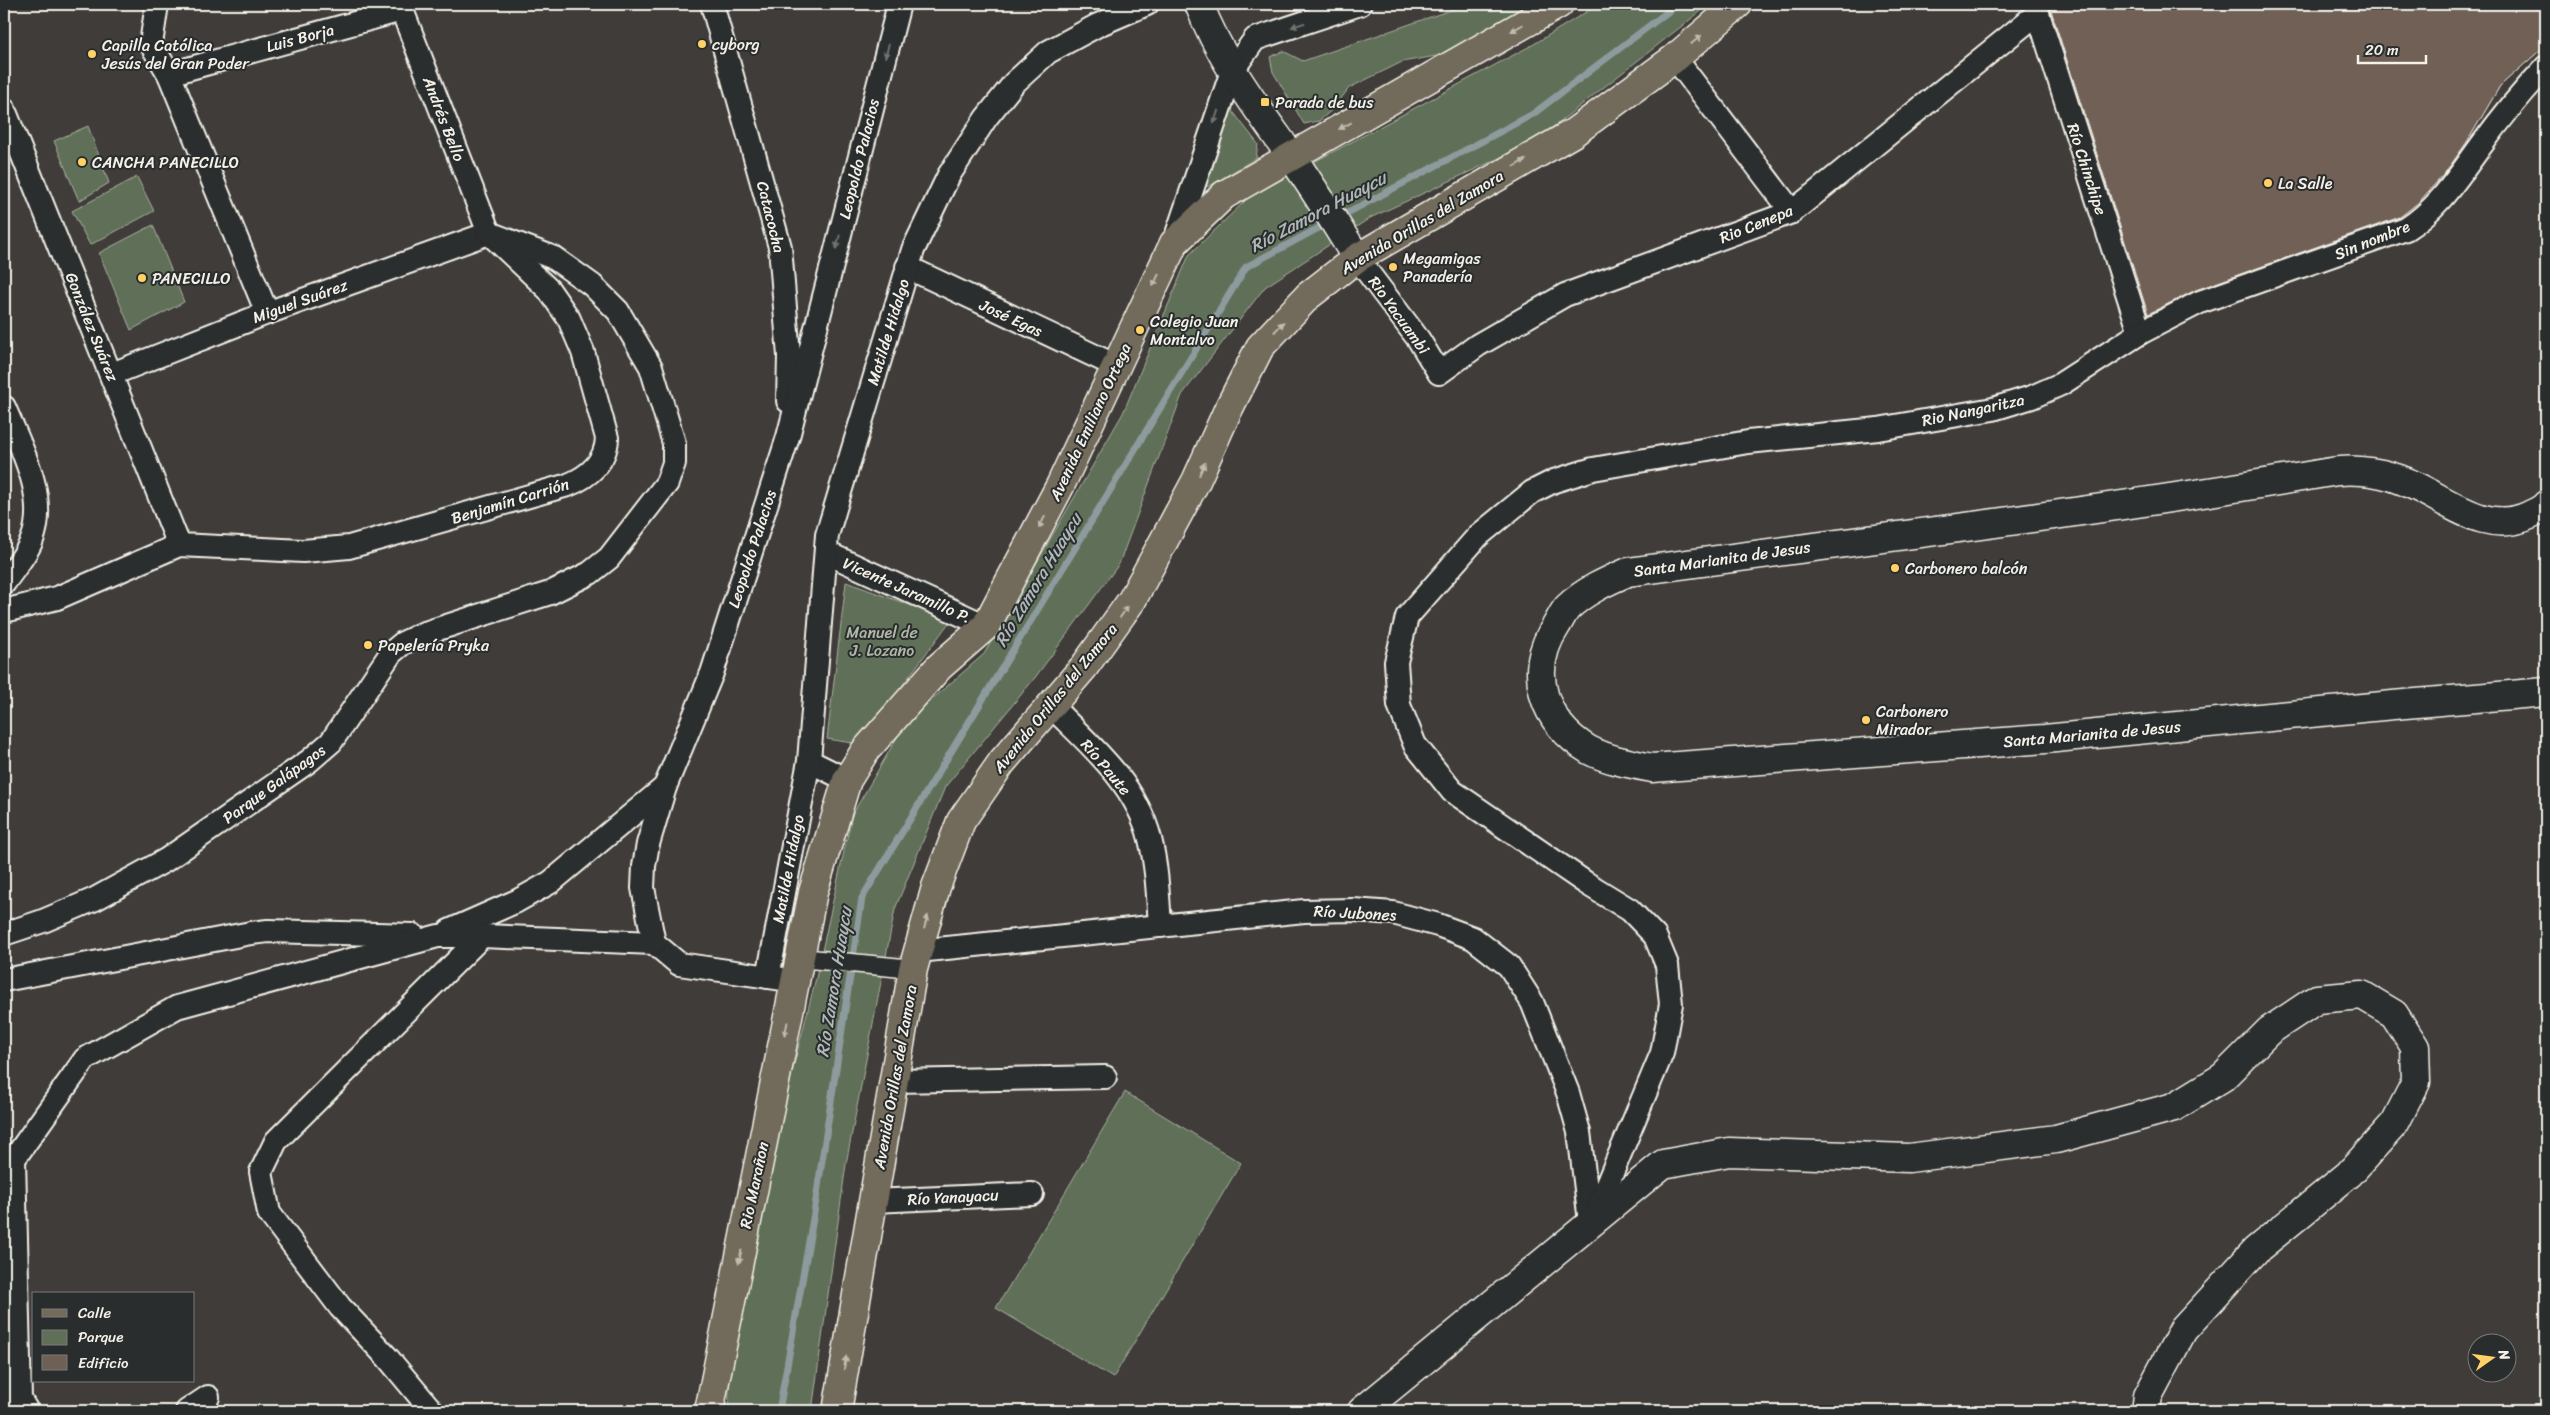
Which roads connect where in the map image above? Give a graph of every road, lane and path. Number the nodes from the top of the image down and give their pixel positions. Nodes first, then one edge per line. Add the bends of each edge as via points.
1 (157, 4) edge
2 (712, 4) edge
3 (899, 4) edge
4 (1147, 4) edge
5 (1199, 4) edge
6 (1360, 4) edge
7 (1559, 4) edge
8 (1738, 4) edge
9 (402, 7) edge
10 (2036, 9) edge
11 (1675, 58) junction
12 (2546, 67) edge
13 (1232, 71) junction
14 (169, 74) junction
15 (4, 109) edge
16 (1298, 166) junction
17 (1792, 212) junction
18 (489, 233) junction
19 (1174, 243) junction
20 (1352, 250) junction
21 (907, 267) junction
22 (267, 313) junction
23 (2140, 333) junction
24 (1116, 366) junction
25 (1439, 373) joint
26 (112, 374) junction
27 (4, 407) edge
28 (788, 437) junction
29 (2546, 505) edge
30 (179, 545) junction
31 (827, 553) junction
32 (4, 582) edge
33 (4, 611) edge
34 (986, 626) junction
35 (2546, 692) edge
36 (1051, 706) junction
37 (809, 761) junction
38 (846, 780) junction
39 (665, 787) junction
40 (1160, 926) junction
41 (4, 934) edge
42 (438, 936) junction
43 (482, 936) junction
44 (654, 943) junction
45 (916, 960) junction
46 (798, 970) junction
47 (768, 977) junction
48 (4, 980) edge
49 (1105, 1077) dead end
50 (895, 1081) junction
51 (1032, 1194) dead end
52 (873, 1201) junction
53 (1590, 1223) junction
54 (208, 1397) dead end
55 (28, 1411) edge
56 (186, 1411) edge
57 (432, 1411) edge
58 (708, 1411) edge
59 (837, 1411) edge
60 (1362, 1411) edge
61 (2146, 1411) edge

1 - 14 street via 151,44
2 - 28 street, Catacocha via 780,247 789,356
3 -> 28 street, Leopoldo Palacios
4 - 21 street, Matilde Hidalgo via 1048,52 1014,83 986,118 949,176
5 - 13 main road via 1210,34
6 -> 13 street via 1255,39
7 -> 16 main road, Avenida Emiliano Ortega via 1370,113
11 -> 8 main road, Avenida Orillas del Zamora
9 - 14 street, Luis Borja
9 - 18 street, Andrés Bello
10 - 17 street, Rio Cenepa
10 - 23 street, Río Chinchipe
11 - 17 street
20 -> 11 main road, Avenida Orillas del Zamora via 1573,133
12 - 23 street, Sin nombre via 2519,94 2441,200 2423,218 2380,239 2200,302
13 - 16 main road
13 -> 19 street
14 - 22 street
15 - 26 street, González Suárez
16 - 19 main road, Avenida Emiliano Ortega via 1224,195
16 - 20 main road
17 - 25 street, Rio Cenepa via 1565,295 1478,345
18 - 22 street, Miguel Suárez
18 - 30 street, Benjamín Carrión via 549,290 569,319 583,352 607,438 601,462 568,486 349,547 303,551
18 - 41 street, Parque Galápagos via 554,258 592,285 618,311 650,367 674,443 674,463 667,483 609,558 590,573 550,593 422,634 404,643 391,652 331,742 309,761 166,860 95,899
19 -> 24 main road, Avenida Emiliano Ortega
20 - 25 street, Rio Yacuambi
36 -> 20 main road, Avenida Orillas del Zamora via 1084,667 1132,600 1196,482 1260,348
21 - 24 street, José Egas
21 - 31 street, Matilde Hidalgo via 828,535
22 - 26 street, Miguel Suárez
23 - 53 street, Rio Nangaritza via 2061,384 1993,409 1878,429 1748,442 1593,470 1554,481 1532,492 1478,536 1408,617 1396,662 1399,705 1414,745 1452,791 1630,910 1655,936 1667,965 1671,1004 1662,1053
24 -> 34 main road, Avenida Emiliano Ortega via 1060,486
26 - 30 street, González Suárez
27 - 32 street via 34,486 36,516 32,540
28 - 39 street, Leopoldo Palacios via 712,673
29 - 35 main road, Santa Marianita de Jesus via 2517,521 2484,520 2400,479 2364,471 2333,471 2198,495 1628,572 1596,587 1568,607 1546,640 1540,669 1546,705 1564,730 1590,750 1621,762 1652,768 2044,739
30 - 33 street via 56,598
31 - 34 street, Vicente Jaramillo P.
31 - 37 street, Matilde Hidalgo
34 - 38 main road, Avenida Emiliano Ortega via 939,667 864,751
36 - 40 street, Río Paute via 1105,760 1136,804 1150,838 1157,876
45 -> 36 main road, Avenida Orillas del Zamora via 936,887 961,821 1002,762
37 - 38 street
37 - 47 street, Matilde Hidalgo
38 - 46 main road, Avenida Emiliano Ortega via 813,892
39 - 42 street via 551,882 518,901
39 - 44 street, Leopoldo Palacios via 644,866 643,888
40 - 45 street, Río Jubones
40 - 53 street, Río Jubones via 1304,911 1353,910 1393,913 1438,924 1473,938 1509,966 1532,1002 1550,1045 1579,1132
42 - 43 street
42 - 48 street via 250,933
42 - 55 street via 177,1007 85,1059 14,1159 20,1399
43 - 44 street
43 - 57 street via 276,1141 261,1172 269,1213 340,1307
44 - 47 street via 679,964
45 - 46 street
45 - 50 main road, Avenida Orillas del Zamora
46 - 47 street
46 -> 58 main road, Rio Marañon
49 - 50 street
50 - 52 main road, Avenida Orillas del Zamora
51 - 52 street, Río Yanayacu
59 -> 52 main road, Avenida Orillas del Zamora
53 - 60 main road
53 - 61 main road via 1663,1164 1729,1152 1909,1158 2056,1139 2174,1107 2223,1076 2269,1031 2317,999 2362,995 2394,1014 2415,1047 2416,1082 2395,1123 2349,1174 2256,1250 2183,1330 2148,1396
54 - 56 street

